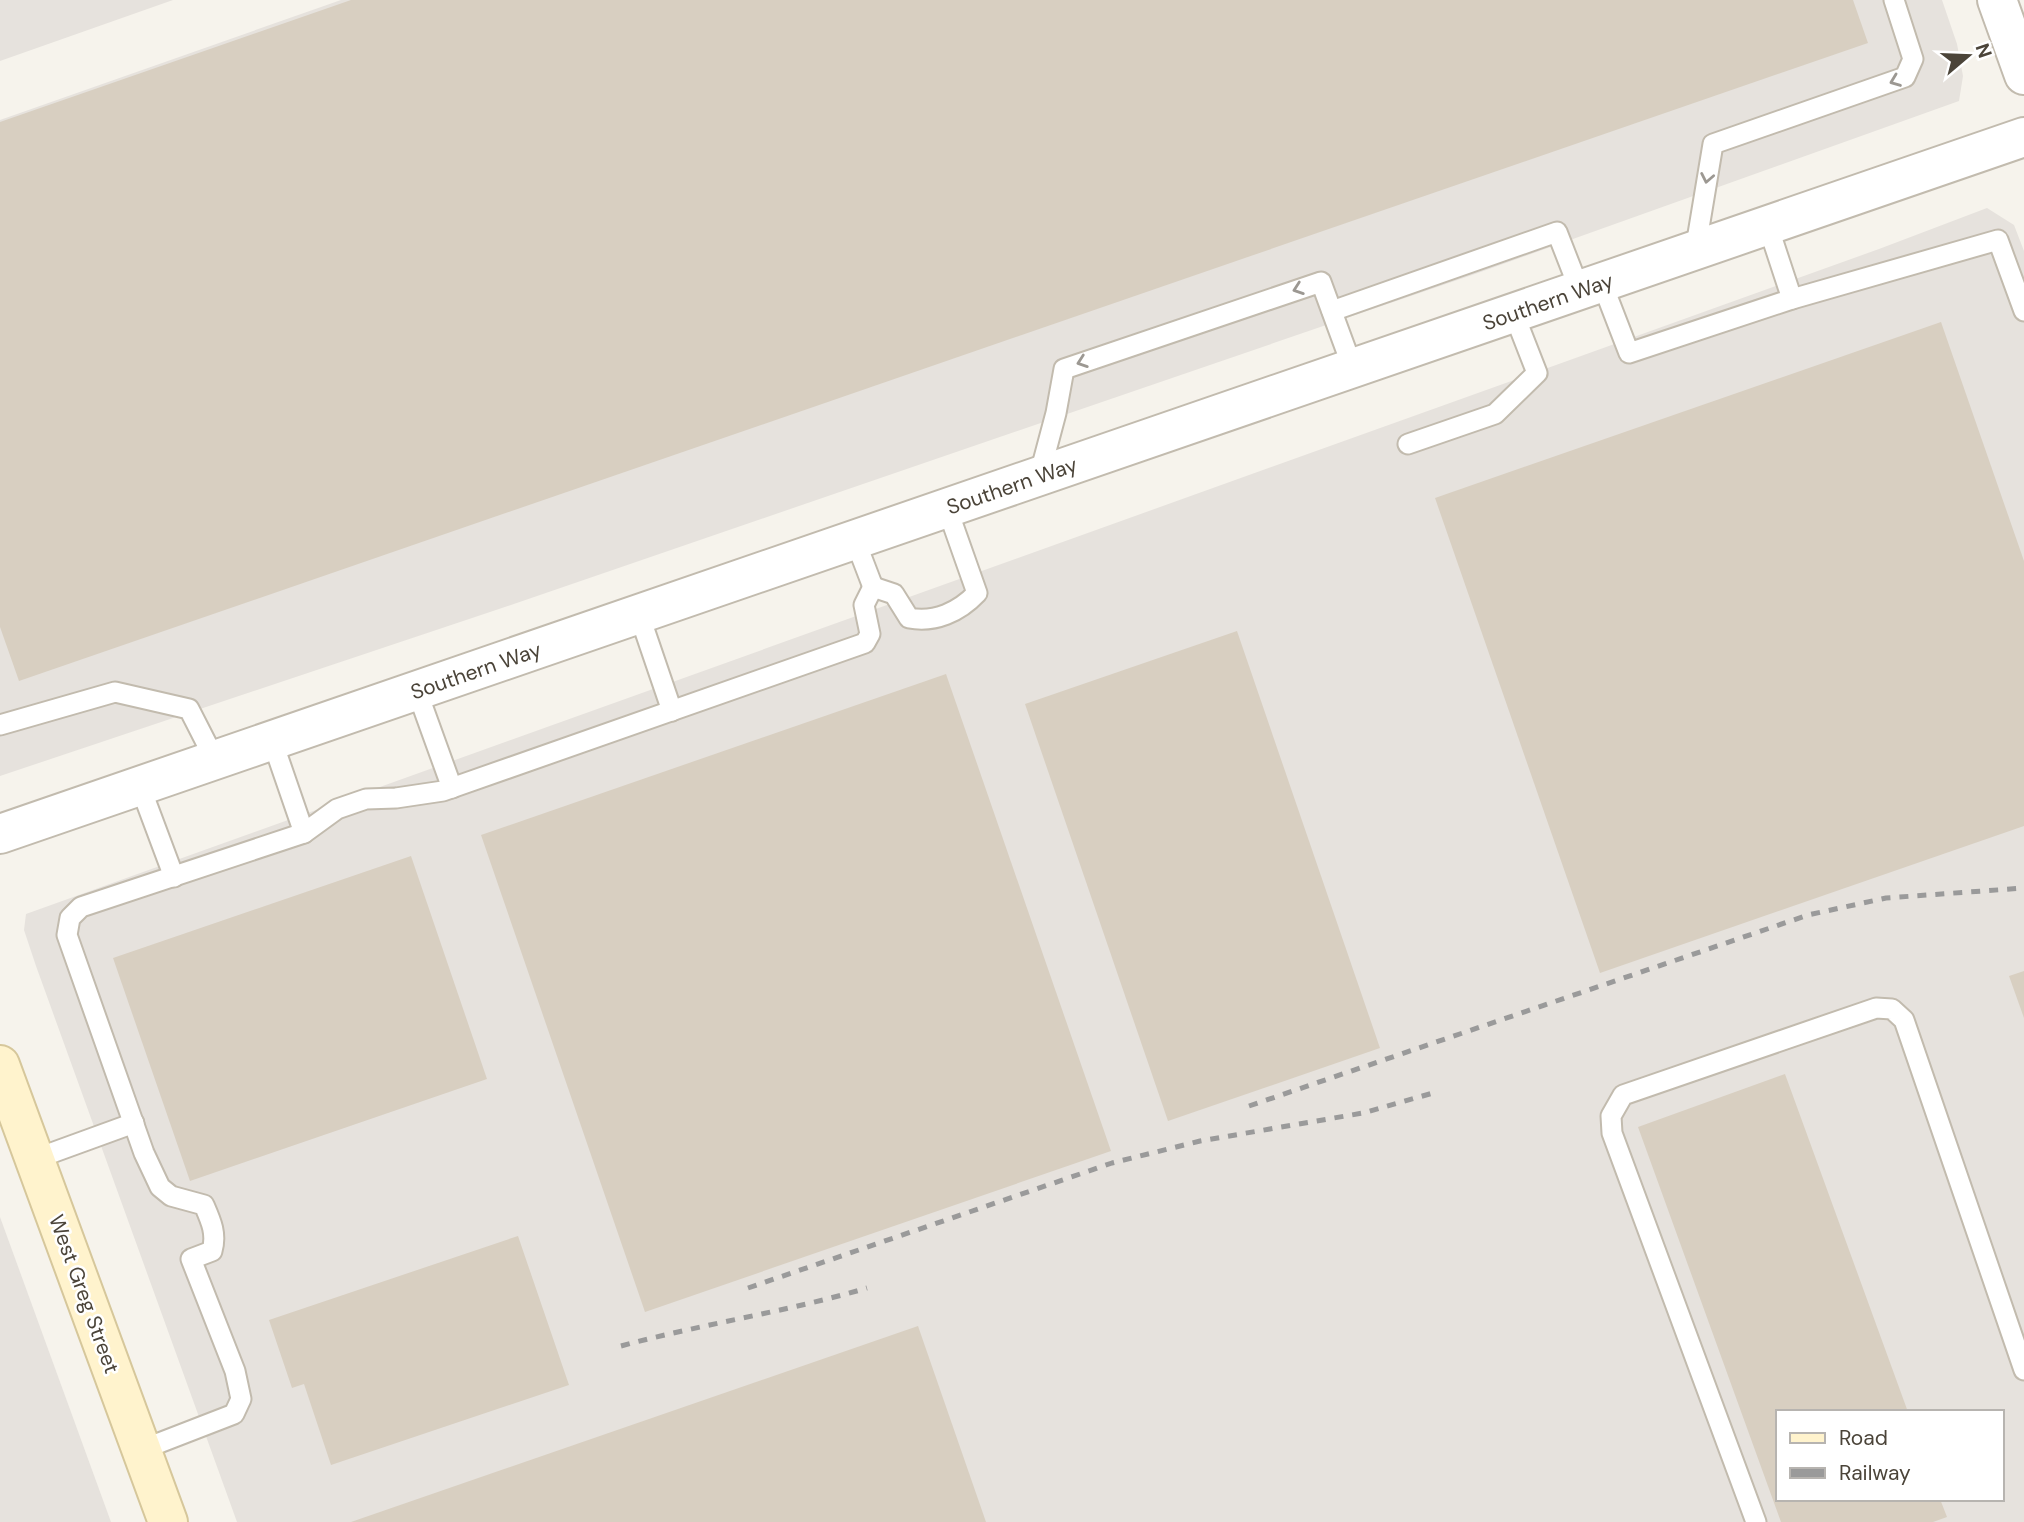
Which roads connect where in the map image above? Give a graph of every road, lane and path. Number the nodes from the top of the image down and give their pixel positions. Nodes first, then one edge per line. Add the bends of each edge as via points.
1 (1894, 0) edge
2 (1997, 0) edge
3 (2024, 75) edge
4 (2024, 137) edge
5 (1768, 226) junction
6 (1695, 251) junction
7 (1591, 287) junction
8 (1792, 299) junction
9 (1332, 311) junction
10 (2024, 311) edge
11 (1514, 314) junction
12 (1353, 369) junction
13 (1408, 444) dead end
14 (1039, 477) junction
15 (947, 508) junction
16 (855, 540) junction
17 (873, 587) junction
18 (639, 614) junction
19 (417, 691) junction
20 (673, 711) junction
21 (0, 725) edge
22 (272, 740) junction
23 (215, 760) junction
24 (140, 786) junction
25 (452, 788) junction
26 (304, 833) junction
27 (0, 834) edge
28 (174, 877) junction
29 (4, 1089) edge
30 (134, 1123) junction
31 (35, 1159) junction
32 (2024, 1370) edge
33 (141, 1450) junction
34 (168, 1522) edge
35 (1756, 1522) edge

1 -> 6 lane via 1913,60 1905,77 1713,144
2 - 3 street
4 - 5 street, Southern Way
5 - 6 street, Southern Way
5 - 8 lane
6 - 7 street, Southern Way
7 - 8 lane via 1629,353
7 - 9 lane via 1557,232
7 - 11 street, Southern Way
8 - 10 lane via 1998,240
9 - 12 lane
9 -> 14 lane via 1321,282 1064,369
11 - 12 street, Southern Way
11 - 13 lane via 1537,373 1495,414
12 - 14 street, Southern Way
14 - 15 street, Southern Way
15 - 16 street, Southern Way
15 - 17 lane via 977,593 963,609 924,621 909,618 894,594
16 - 17 lane
16 - 18 street, Southern Way
17 - 20 lane via 864,605 870,634 865,643
18 - 19 street, Southern Way
18 - 20 lane
19 - 22 street, Southern Way
19 - 25 lane
20 - 25 lane
21 - 23 lane via 115,692 189,709
22 - 23 street, Southern Way
22 - 26 lane
23 - 24 street, Southern Way
24 - 27 street, Southern Way
24 - 28 lane
25 - 26 lane via 396,799 366,799 337,809
26 - 28 lane
28 - 30 lane via 82,907 70,918 67,935
29 - 31 main road, West Greg Street
30 - 31 lane
30 - 33 lane via 160,1187 171,1196 204,1205 213,1226 212,1251 191,1259 235,1371 241,1399 234,1414
31 - 33 main road, West Greg Street
32 - 35 lane via 1904,1020 1892,1009 1876,1008 1623,1095 1611,1116 1612,1133
33 - 34 main road, West Greg Street

